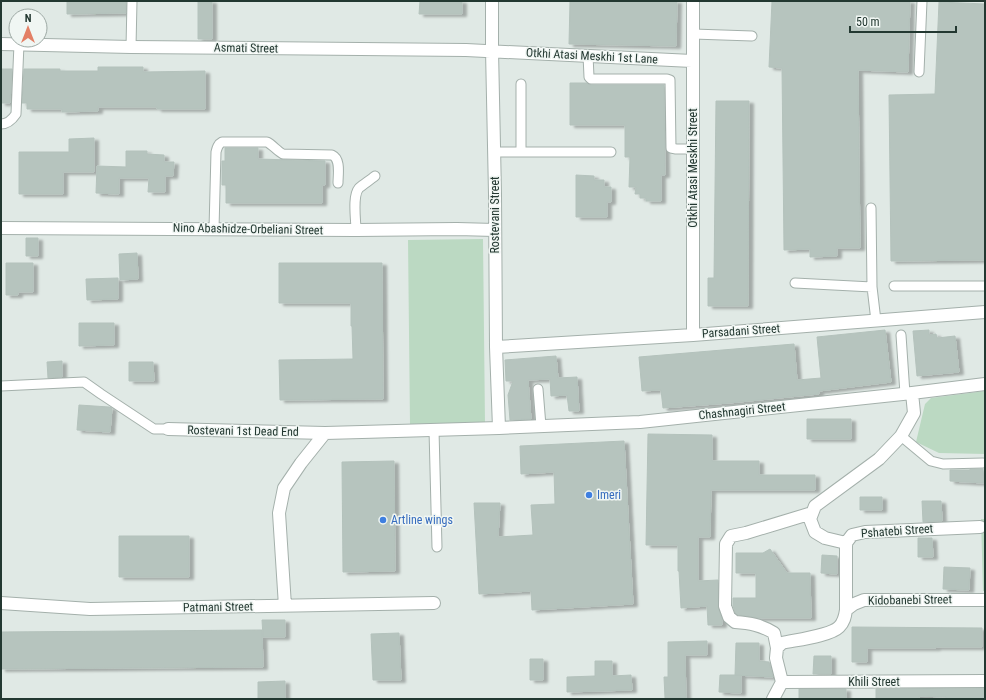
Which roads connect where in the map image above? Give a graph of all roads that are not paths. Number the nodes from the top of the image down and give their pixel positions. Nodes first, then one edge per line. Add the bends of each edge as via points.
1 (132, 1) edge
2 (492, 1) edge
3 (693, 1) edge
4 (922, 1) edge
5 (693, 34) junction
6 (752, 36) dead end
7 (48, 45) edge
8 (131, 47) junction
9 (19, 48) edge
10 (492, 50) junction
11 (588, 55) junction
12 (692, 61) junction
13 (919, 72) dead end
14 (521, 84) dead end
15 (1, 124) edge
16 (693, 149) junction
17 (494, 152) junction
18 (521, 152) junction
19 (611, 152) dead end
20 (375, 176) dead end
21 (338, 183) dead end
22 (871, 208) dead end
23 (1, 228) edge
24 (214, 229) junction
25 (356, 230) junction
26 (495, 230) junction
27 (795, 283) dead end
28 (894, 286) dead end
29 (985, 286) edge
30 (872, 287) junction
31 (985, 312) edge
32 (876, 321) junction
33 (693, 335) junction
34 (901, 336) dead end
35 (496, 347) junction
36 (985, 384) edge
37 (1, 386) edge
38 (538, 389) dead end
39 (908, 393) junction
40 (541, 426) junction
41 (499, 428) junction
42 (168, 429) joint
43 (434, 430) junction
44 (325, 433) junction
45 (901, 436) junction
46 (983, 463) dead end
47 (812, 513) junction
48 (980, 527) dead end
49 (846, 543) junction
50 (438, 547) dead end
51 (985, 600) edge
52 (1, 603) edge
53 (434, 603) dead end
54 (285, 606) junction
55 (846, 610) junction
56 (777, 648) junction
57 (985, 681) edge
58 (782, 682) junction
59 (772, 699) edge

1 - 8 lane
2 - 10 street, Rostevani Street
3 - 5 street, Otkhi Atasi Meskhi Street
4 - 13 lane
5 - 6 lane
5 - 12 street, Otkhi Atasi Meskhi Street
7 - 8 street, Asmati Street
8 - 10 street, Asmati Street
9 - 15 lane via 16,114 11,121
10 - 11 street, Otkhi Atasi Meskhi 1st Lane
10 - 17 street, Rostevani Street
11 - 12 street, Otkhi Atasi Meskhi 1st Lane
11 - 16 lane via 591,79 670,80 671,148
12 - 16 street, Otkhi Atasi Meskhi Street
14 - 18 lane
16 - 33 street, Otkhi Atasi Meskhi Street
17 - 18 lane
17 - 26 street, Rostevani Street
18 - 19 lane
20 - 25 lane via 356,194
21 - 24 lane via 338,160 332,154 284,154 267,142 219,143 216,152
22 - 30 lane
23 - 24 street, Nino Abashidze-Orbeliani Street
24 - 25 street, Nino Abashidze-Orbeliani Street
25 - 26 street, Nino Abashidze-Orbeliani Street
26 - 35 street, Rostevani Street
27 - 30 lane
28 - 29 lane
30 - 32 lane
31 - 32 street, Parsadani Street
32 - 33 street, Parsadani Street
33 - 35 street, Parsadani Street
34 - 39 lane
35 - 41 street, Rostevani Street
36 - 39 street, Chashnagiri Street
37 - 42 lane, Rostevani 1st Dead End via 84,382 154,429
38 - 40 lane
39 - 40 street, Chashnagiri Street via 640,422
39 - 45 street via 914,413
40 - 41 street, Chashnagiri Street
41 - 43 street, Rostevani 1st Dead End
42 - 44 street, Rostevani 1st Dead End
43 - 44 street, Rostevani 1st Dead End
43 - 50 lane
44 - 54 street via 284,488 279,513
45 - 46 lane via 932,461 943,464
45 - 47 street via 879,459 815,506
47 - 49 street, Pshatebi Street via 810,519 815,532 825,538
47 - 56 street via 731,536 726,544 725,606 729,617 735,622 749,623 774,633
48 - 49 street, Pshatebi Street via 865,532 852,535
49 - 55 street
51 - 55 street, Kidobanebi Street via 864,600
52 - 54 street, Patmani Street via 90,609
53 - 54 street, Patmani Street
55 - 56 street via 844,621 829,633 782,643
56 - 58 street via 776,658
57 - 58 street, Khili Street
58 - 59 street

